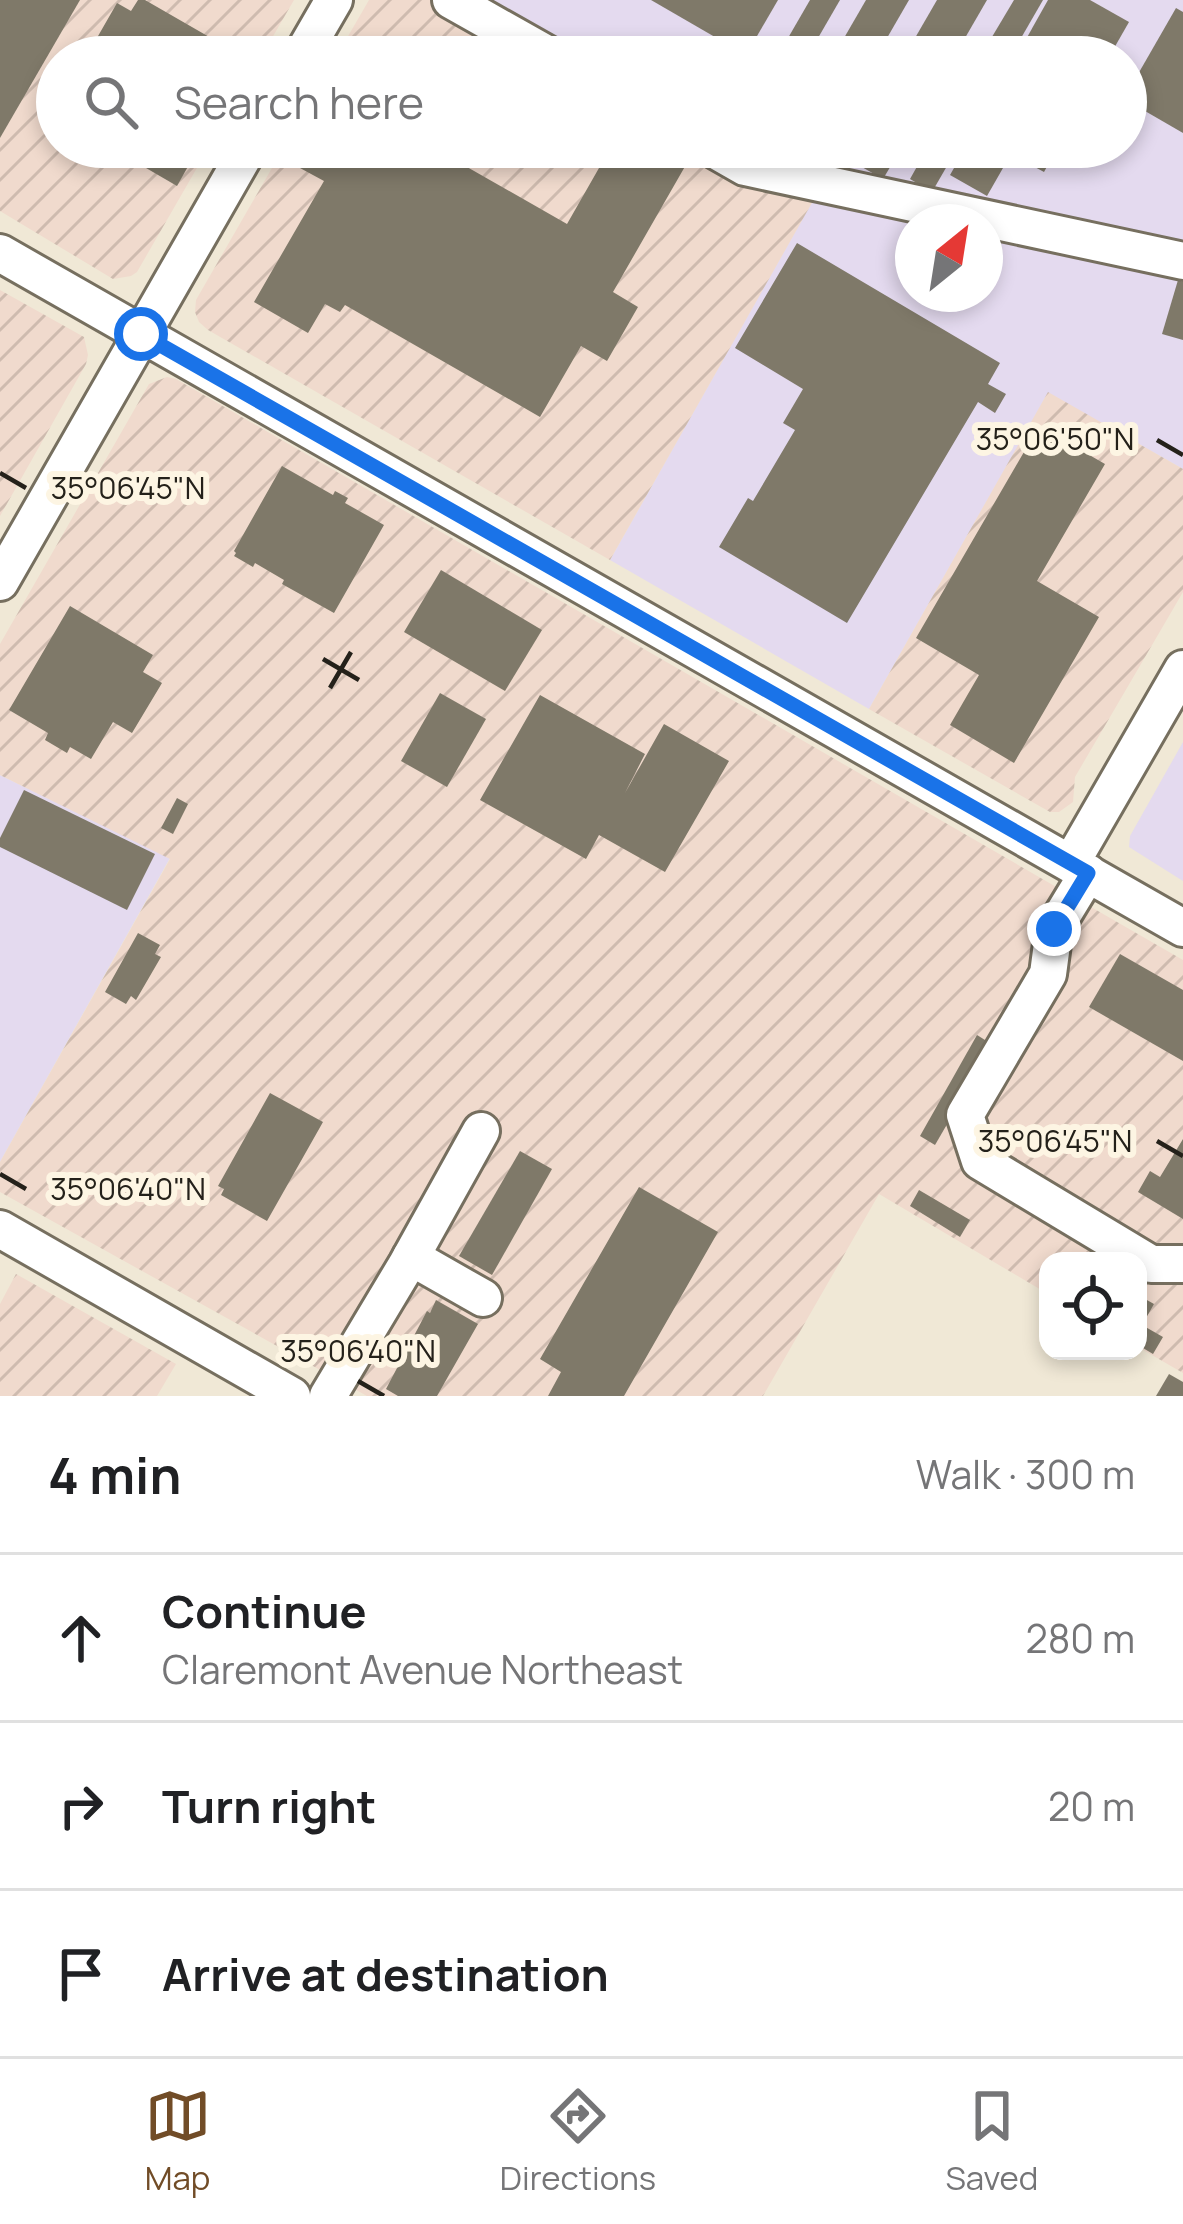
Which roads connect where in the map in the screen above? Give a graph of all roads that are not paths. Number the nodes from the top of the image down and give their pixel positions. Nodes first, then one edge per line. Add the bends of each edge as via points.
1 (334, 0) edge
2 (451, 0) edge
3 (313, 36) edge
4 (515, 36) edge
5 (237, 168) edge
6 (754, 168) edge
7 (0, 253) edge
8 (1183, 261) edge
9 (141, 334) junction
10 (0, 582) edge
11 (1183, 669) edge
12 (1080, 868) junction
13 (1183, 928) edge
14 (481, 1131) dead end
15 (0, 1229) edge
16 (411, 1257) junction
17 (1183, 1264) edge
18 (483, 1298) dead end
19 (292, 1396) edge
20 (328, 1396) edge

1 - 3 street
2 - 4 street
5 - 9 street
6 - 8 street
7 - 9 street
9 - 10 street
9 - 12 street
11 - 12 street
12 - 13 street
12 - 17 street via 1054,929 1048,974 965,1114 980,1161 1151,1264
14 - 16 street
15 - 19 street
16 - 18 street
16 - 20 street

